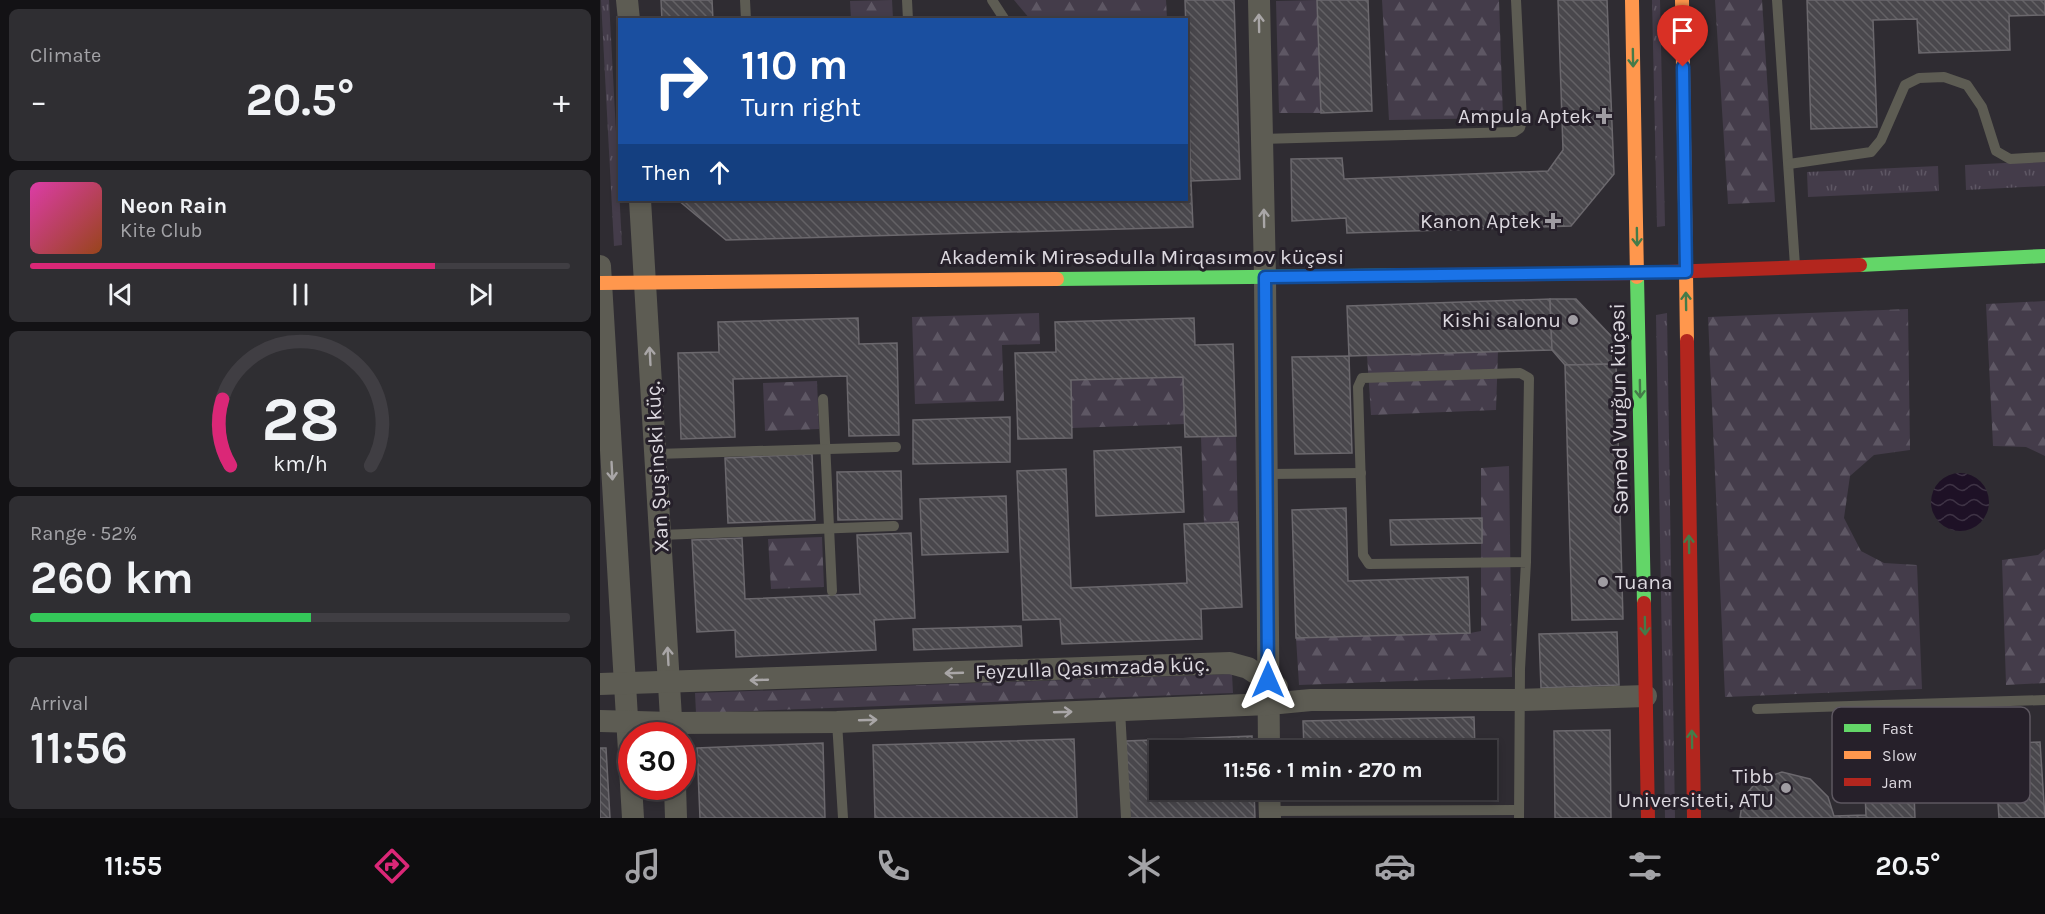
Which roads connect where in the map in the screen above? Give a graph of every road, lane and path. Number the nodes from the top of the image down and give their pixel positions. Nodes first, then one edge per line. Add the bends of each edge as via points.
1 (627, 0) edge
2 (745, 0) edge
3 (907, 0) edge
4 (992, 0) edge
5 (1259, 0) edge
6 (1516, 0) edge
7 (1632, 0) edge
8 (1682, 0) edge
9 (1777, 0) edge
10 (628, 18) edge
11 (746, 18) edge
12 (908, 18) edge
13 (1004, 18) edge
14 (1262, 139) junction
15 (2045, 157) edge
16 (1789, 164) junction
17 (640, 201) edge
18 (2045, 256) edge
19 (600, 266) edge
20 (1795, 268) junction
21 (1686, 272) junction
22 (1638, 273) junction
23 (1265, 277) junction
24 (646, 281) junction
25 (600, 283) edge
26 (824, 399) dead end
27 (896, 447) dead end
28 (826, 449) junction
29 (656, 454) junction
30 (1361, 473) junction
31 (1267, 474) junction
32 (894, 526) dead end
33 (829, 529) junction
34 (661, 535) junction
35 (1526, 562) junction
36 (832, 591) dead end
37 (1268, 680) junction
38 (670, 683) junction
39 (600, 684) edge
40 (625, 684) junction
41 (1646, 696) junction
42 (1295, 700) junction
43 (1520, 700) junction
44 (2045, 700) edge
45 (1269, 704) junction
46 (1757, 709) dead end
47 (1120, 710) junction
48 (628, 720) junction
49 (600, 721) edge
50 (638, 722) edge
51 (672, 722) edge
52 (837, 722) junction
53 (696, 728) edge
54 (1269, 740) edge
55 (675, 800) edge
56 (1270, 806) edge
57 (1519, 814) edge
58 (633, 818) edge
59 (676, 818) edge
60 (843, 818) edge
61 (1125, 818) edge
62 (1648, 818) edge
63 (1694, 818) edge

1 - 10 street
2 - 11 lane
3 - 12 lane
4 - 13 lane
14 -> 5 street
6 - 14 lane via 1522,121 1514,132
7 -> 22 main road, Səməd Vurğun küçəsi
8 - 21 main road
9 - 16 lane
23 -> 14 street
15 - 16 lane via 2010,159 1996,152 1982,107 1966,85 1944,77 1919,78 1905,85 1881,141 1871,152
16 - 20 lane
17 - 24 street, Xan Şuşinski küç.
18 - 20 main road
19 - 25 street
20 - 21 main road
21 - 22 main road, Akademik Mirəsədulla Mirqasımov küçəsi
63 -> 21 main road
22 - 23 main road, Akademik Mirəsədulla Mirqasımov küçəsi
22 -> 41 main road, Səməd Vurğun küçəsi
23 - 24 main road, Akademik Mirəsədulla Mirqasımov küçəsi
23 - 31 street
24 - 25 main road, Akademik Mirəsədulla Mirqasımov küçəsi
29 -> 24 street, Xan Şuşinski küç.
25 -> 40 street
26 - 28 lane
27 - 28 lane
28 - 29 lane
28 - 33 lane
29 - 34 street, Xan Şuşinski küç.
30 - 31 lane
30 - 35 lane via 1363,555 1369,564
30 - 35 lane via 1358,387 1362,378 1520,373 1528,378
31 - 37 street
32 - 33 lane
33 - 34 lane
33 - 36 lane
38 -> 34 street, Xan Şuşinski küç.
35 - 43 lane
37 -> 38 street, Feyzulla Qasımzadə küç. via 1230,663
37 - 42 street, Feyzulla Qasımzadə küç.
37 - 45 street
38 - 40 street, Feyzulla Qasımzadə küç.
38 - 51 street, Xan Şuşinski küç.
39 - 40 street, Feyzulla Qasımzadə küç.
40 - 48 street
41 - 43 street
41 - 62 main road, Səməd Vurğun küçəsi
42 - 43 street
42 - 45 street, Feyzulla Qasımzadə küç.
43 - 57 lane
44 - 46 lane
45 - 47 street, Feyzulla Qasımzadə küç.
45 - 54 street
52 -> 47 street, Feyzulla Qasımzadə küç.
47 - 61 lane
48 - 49 street, Feyzulla Qasımzadə küç.
48 - 50 street, Feyzulla Qasımzadə küç.
48 - 58 street
52 - 53 street, Feyzulla Qasımzadə küç.
52 - 60 lane
55 - 59 street
56 - 57 lane

